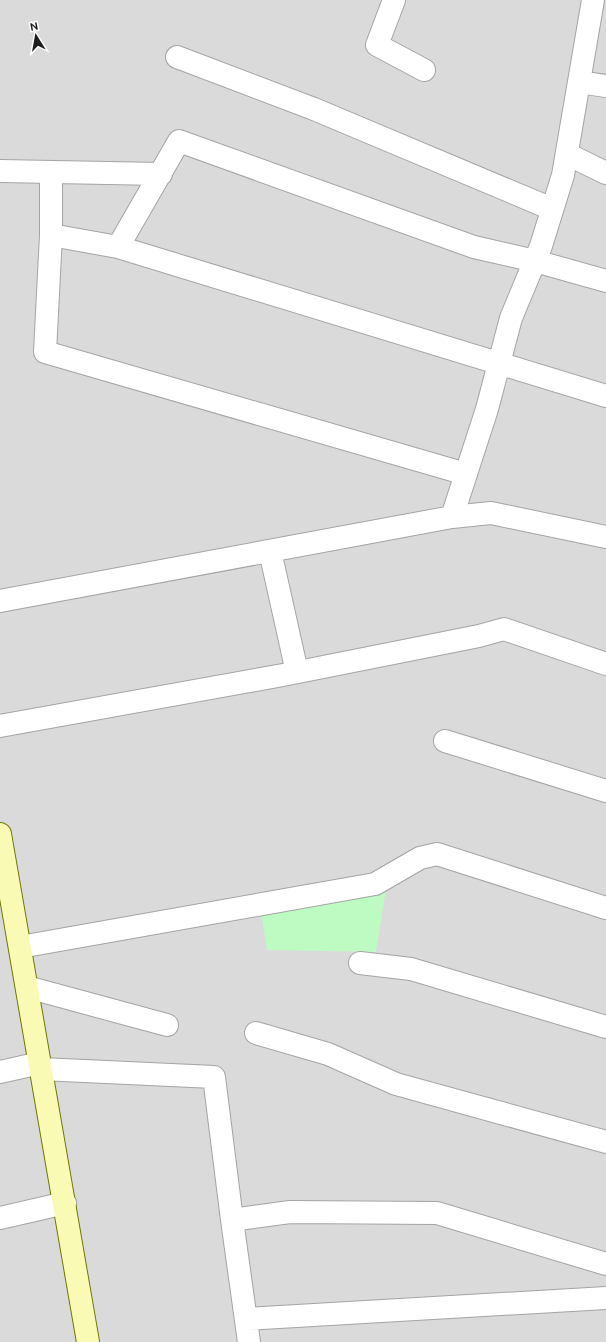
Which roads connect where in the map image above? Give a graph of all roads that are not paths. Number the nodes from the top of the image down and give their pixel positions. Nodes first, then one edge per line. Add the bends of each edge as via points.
1 (394, 0) edge
2 (593, 0) edge
3 (177, 57) dead end
4 (424, 70) dead end
5 (579, 82) junction
6 (606, 86) edge
7 (567, 154) junction
8 (0, 171) edge
9 (51, 172) junction
10 (606, 173) edge
11 (161, 174) junction
12 (552, 209) junction
13 (51, 235) junction
14 (118, 247) junction
15 (535, 261) junction
16 (606, 281) edge
17 (499, 364) junction
18 (606, 396) edge
19 (466, 474) junction
20 (452, 517) junction
21 (606, 538) edge
22 (270, 551) junction
23 (0, 601) edge
24 (606, 664) edge
25 (297, 672) junction
26 (0, 726) edge
27 (445, 741) dead end
28 (606, 791) edge
29 (0, 834) edge
30 (606, 908) edge
31 (20, 947) junction
32 (360, 963) dead end
33 (27, 987) junction
34 (167, 1025) dead end
35 (606, 1027) edge
36 (256, 1033) dead end
37 (41, 1066) junction
38 (0, 1072) edge
39 (606, 1142) edge
40 (65, 1204) junction
41 (0, 1218) edge
42 (232, 1220) junction
43 (606, 1264) edge
44 (606, 1298) edge
45 (246, 1319) junction
46 (88, 1342) edge
47 (249, 1342) edge

1 - 4 street via 377,45
2 - 5 street
3 - 12 street via 314,109
5 - 6 street
5 - 7 street
7 - 10 street
7 - 12 street
8 - 9 street
9 - 11 street
9 - 13 street
11 - 14 street
11 - 15 street via 179,141 474,247
12 - 15 street
13 - 14 street
13 - 19 street via 45,352
14 - 17 street
15 - 16 street
15 - 17 street via 511,318
17 - 18 street
17 - 19 street
19 - 20 street
20 - 21 street via 491,513
20 - 22 street
22 - 23 street
22 - 25 street
24 - 25 street via 504,629
25 - 26 street
27 - 28 street
29 - 31 street
30 - 31 street via 437,854 420,858 375,884
31 - 33 street
32 - 35 street via 411,969
33 - 34 street
33 - 37 street
36 - 39 street via 328,1054 396,1084
37 - 38 street
37 - 40 street
37 - 42 street via 214,1077
40 - 41 street
40 - 46 street
42 - 43 street via 290,1212 438,1213
42 - 45 street
44 - 45 street
45 - 47 street

